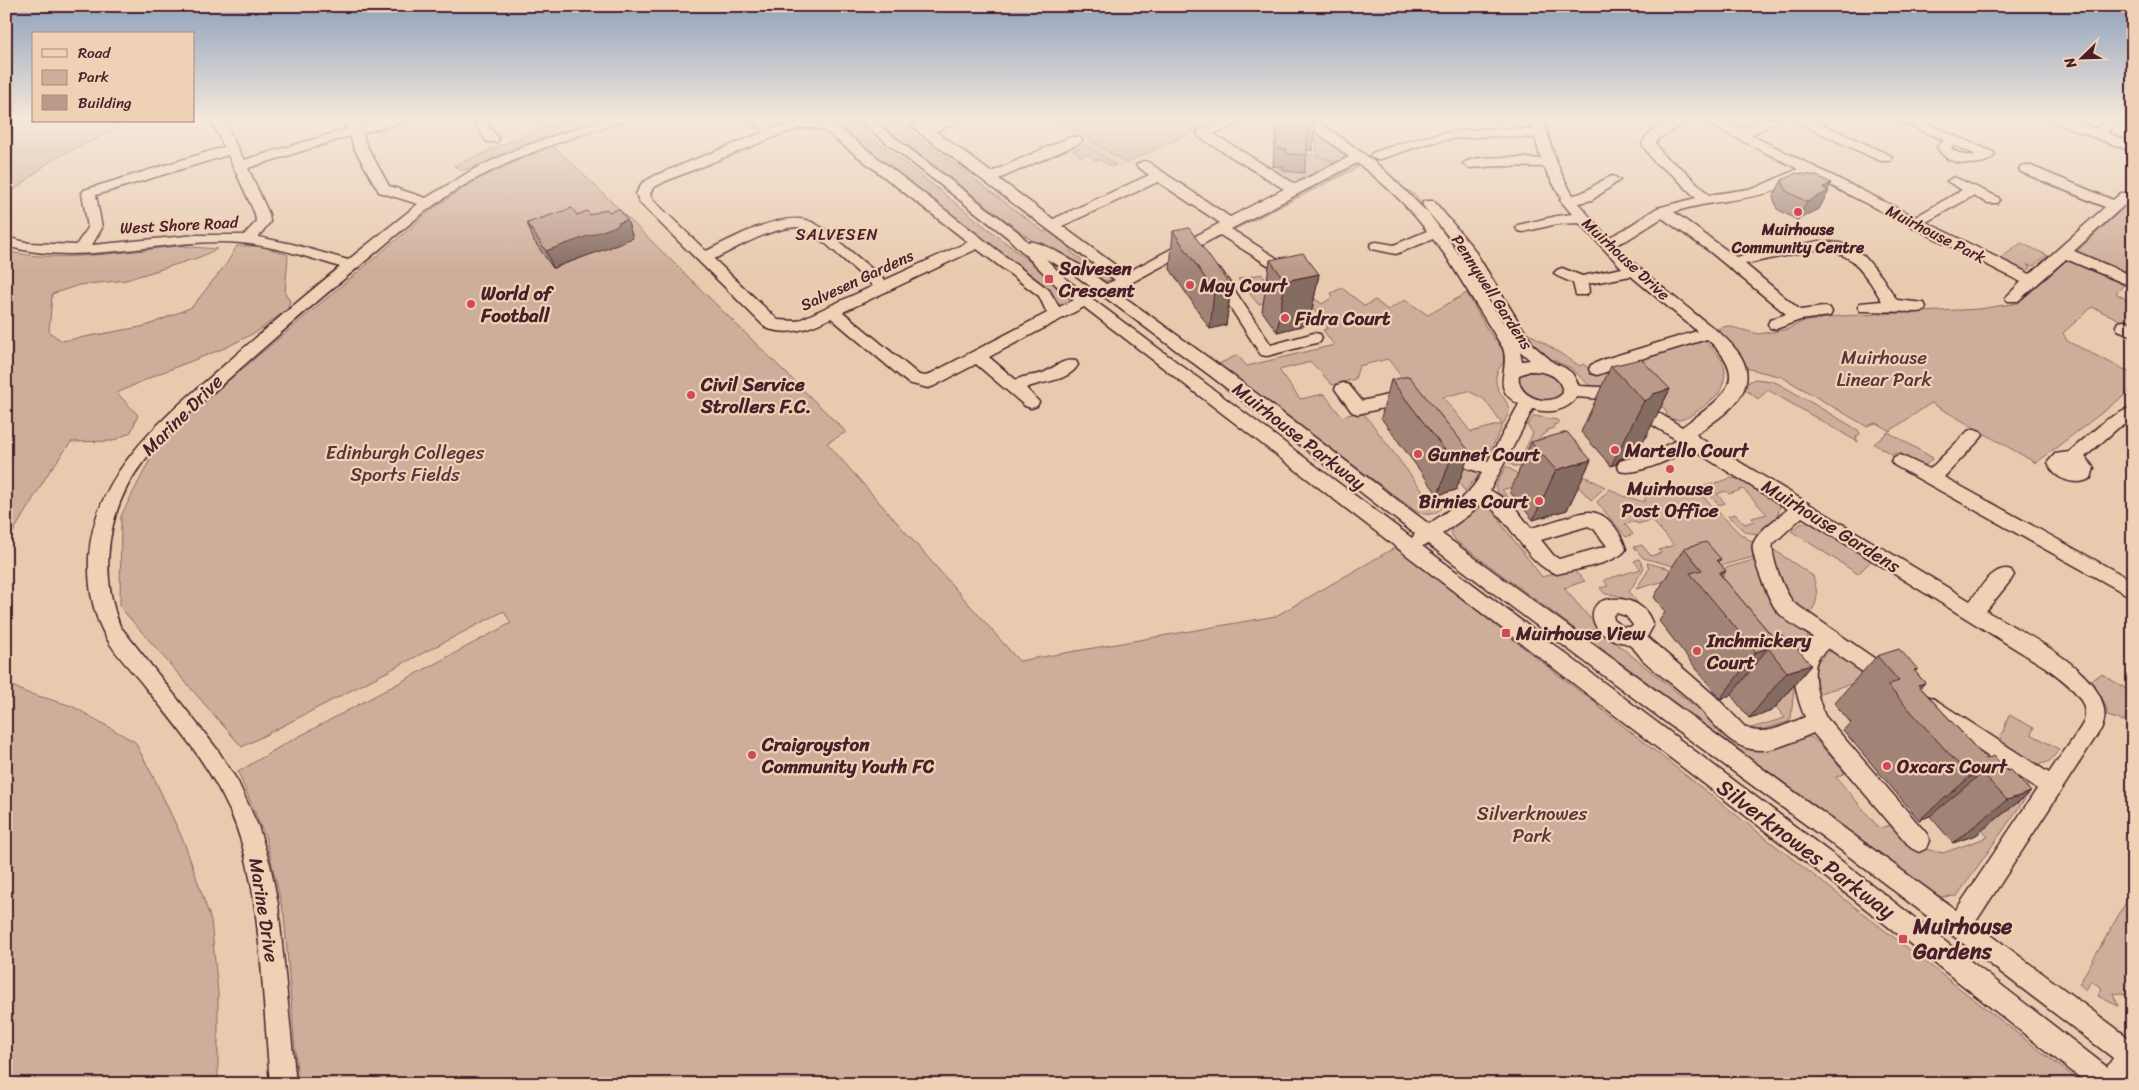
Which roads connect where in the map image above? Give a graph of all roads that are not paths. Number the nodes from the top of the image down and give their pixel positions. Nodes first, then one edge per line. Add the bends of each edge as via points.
1 (167, 169) edge
2 (241, 169) edge
3 (373, 169) edge
4 (484, 169) edge
5 (683, 169) edge
6 (882, 169) edge
7 (927, 169) edge
8 (977, 169) edge
9 (1010, 169) edge
10 (1149, 169) edge
11 (1259, 169) edge
12 (1337, 169) edge
13 (1377, 169) edge
14 (1388, 169) edge
15 (1551, 169) edge
16 (1673, 169) edge
17 (1807, 169) edge
18 (1811, 169) edge
19 (2026, 169) dead end
20 (1159, 176) junction
21 (989, 178) junction
22 (1613, 180) dead end
23 (1954, 180) dead end
24 (1400, 183) junction
25 (1293, 190) junction
26 (1973, 190) junction
27 (2123, 198) edge
28 (1568, 200) junction
29 (1993, 200) dead end
30 (1707, 201) junction
31 (428, 203) junction
32 (1662, 211) junction
33 (1582, 218) junction
34 (1914, 223) junction
35 (1052, 226) junction
36 (1224, 226) junction
37 (1522, 228) dead end
38 (1012, 234) junction
39 (1438, 234) junction
40 (248, 240) junction
41 (6, 241) edge
42 (977, 243) junction
43 (1605, 243) junction
44 (1376, 246) dead end
45 (1183, 247) junction
46 (82, 248) junction
47 (2063, 252) junction
48 (703, 258) junction
49 (1732, 262) junction
50 (351, 266) junction
51 (1634, 271) junction
52 (1562, 273) dead end
53 (1125, 280) junction
54 (2031, 280) junction
55 (2133, 282) edge
56 (1307, 283) edge
57 (884, 287) junction
58 (1580, 287) joint
59 (1105, 290) junction
60 (2012, 294) dead end
61 (1086, 300) junction
62 (1892, 305) junction
63 (1918, 306) dead end
64 (1866, 307) dead end
65 (834, 312) junction
66 (1824, 312) dead end
67 (1797, 315) junction
68 (1056, 316) junction
69 (1776, 324) dead end
70 (1709, 333) junction
71 (1314, 338) dead end
72 (978, 356) junction
73 (1070, 365) dead end
74 (1548, 367) junction
75 (1597, 369) dead end
76 (1513, 371) junction
77 (1014, 387) junction
78 (1344, 389) dead end
79 (1572, 391) junction
80 (1031, 402) dead end
81 (1529, 402) junction
82 (1420, 411) edge
83 (2133, 412) edge
84 (1434, 430) edge
85 (1974, 435) dead end
86 (1687, 437) junction
87 (1900, 460) dead end
88 (2074, 460) dead end
89 (1626, 466) dead end
90 (1494, 470) junction
91 (1932, 478) junction
92 (1480, 493) junction
93 (1801, 508) junction
94 (1428, 533) junction
95 (1528, 536) dead end
96 (1412, 548) junction
97 (2004, 575) dead end
98 (2133, 590) edge
99 (1972, 613) junction
100 (1633, 636) dead end
101 (1826, 638) junction
102 (1581, 646) joint
103 (1549, 653) joint
104 (1817, 722) junction
105 (2052, 786) junction
106 (1918, 841) dead end
107 (1959, 926) junction
108 (2132, 1056) edge
109 (283, 1084) edge
110 (2110, 1084) edge

1 - 46 street via 89,193 95,228
2 - 40 street via 262,214 262,222
3 - 31 street via 384,189
4 - 31 street, Marine Drive
5 - 48 street, Salvesen Gardens via 652,182 644,191 645,200
6 - 42 street, Salvesen Gardens
7 - 38 street, Muirhouse Parkway
8 - 21 street
9 - 21 street
10 - 20 street
11 - 25 street
12 - 25 street
13 - 24 street, Pennywell Gardens
14 - 24 street, Pennywell Gardens
15 - 28 street, Muirhouse Drive
16 - 30 street
17 - 30 street via 1772,188
18 - 34 street, Muirhouse Park
19 - 27 street
20 - 35 street
20 - 36 street
21 - 35 street
22 - 28 street via 1587,197
23 - 26 street
24 - 39 street, Pennywell Gardens
24 - 74 street, Pennywell Gardens via 1450,229 1491,287 1527,349
25 - 36 street
26 - 29 street
26 - 34 street
27 - 47 street
28 - 33 street, Muirhouse Drive
30 - 32 street
31 - 50 street, Marine Drive
32 - 43 street via 1618,240
32 - 49 street
33 - 37 street via 1539,218
33 - 43 street, Muirhouse Drive
34 - 54 street, Muirhouse Park
35 - 53 street
36 - 45 street
36 - 56 street
38 - 59 street, Muirhouse Parkway via 1076,269
38 - 61 street, Muirhouse Parkway via 1060,281
39 - 44 street via 1428,235 1399,252
39 - 76 street, Pennywell Gardens via 1511,348 1516,361
40 - 46 street, West Shore Road via 168,240
40 - 50 street, West Shore Road
41 - 46 street, West Shore Road via 30,247
42 - 57 street, Salvesen Gardens
42 - 68 street via 1044,293
43 - 51 street, Muirhouse Drive
45 - 53 street
45 - 71 street via 1203,260 1267,350
47 - 54 street
47 - 55 street
48 - 57 street via 778,225 798,222 814,228
48 - 65 street, Salvesen Gardens via 772,324 800,326
49 - 62 street via 1819,245 1836,246 1858,258
49 - 67 street
50 - 109 street, Marine Drive via 252,348 153,438 129,470 110,504 101,535 99,575 110,627 198,737 218,768 240,808 260,866 269,924
51 - 58 street
51 - 70 street, Muirhouse Drive
52 - 58 street
53 - 59 street
54 - 60 street
57 - 65 street, Salvesen Gardens
59 - 94 street, Muirhouse Parkway
61 - 68 street
61 - 96 street, Muirhouse Parkway
62 - 63 street
62 - 64 street
65 - 72 street via 906,374 920,381 936,379
66 - 67 street
67 - 69 street
68 - 72 street
70 - 75 street via 1638,353
70 - 86 street, Muirhouse Drive via 1732,358 1739,371 1737,386
72 - 77 street
73 - 77 street via 1046,378
74 - 76 street, Pennywell Gardens via 1528,365
74 - 79 street, Pennywell Gardens via 1565,377
76 - 81 street, Pennywell Gardens via 1509,379 1512,389
77 - 80 street
78 - 82 street via 1358,408 1396,399 1410,402
79 - 81 street via 1567,400 1558,405
79 - 86 street, Muirhouse Gardens via 1623,399
81 - 90 street
83 - 88 street via 2112,424 2074,456
84 - 90 street via 1455,455
85 - 91 street
86 - 89 street via 1684,444 1644,462
86 - 93 street, Muirhouse Gardens
87 - 91 street
90 - 92 street
91 - 98 street
92 - 94 street via 1464,509
92 - 95 street via 1506,509
93 - 99 street, Muirhouse Gardens
93 - 101 street via 1766,539 1762,550 1780,601
94 - 96 street
94 - 102 street, Muirhouse Parkway
96 - 103 street, Muirhouse Parkway
97 - 99 street
99 - 105 street, Muirhouse Gardens via 2066,670 2087,692 2095,714 2094,723
100 - 104 street via 1645,650 1709,703 1731,730 1742,737 1762,741
101 - 104 street via 1808,655 1805,680 1808,700
101 - 105 street
102 - 107 street, Silverknowes Parkway
103 - 110 street, Silverknowes Parkway
104 - 106 street
105 - 107 street, Muirhouse Gardens
107 - 108 street, Silverknowes Parkway
108 - 110 street

